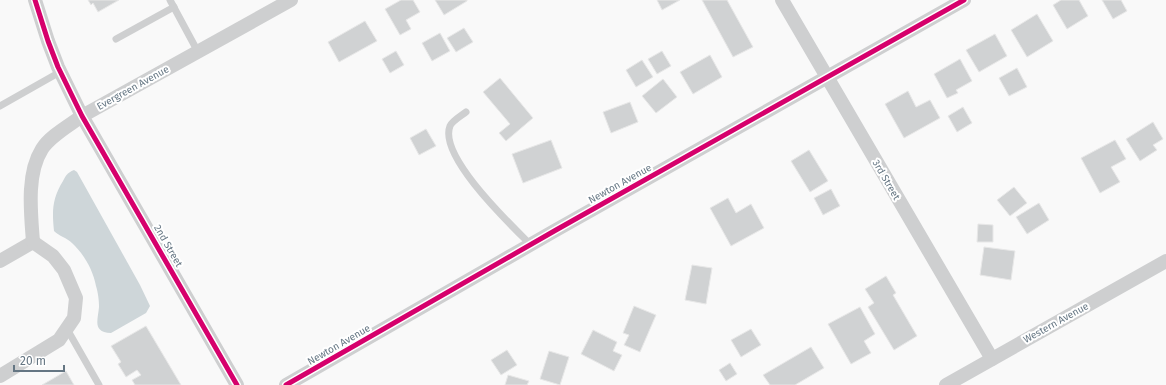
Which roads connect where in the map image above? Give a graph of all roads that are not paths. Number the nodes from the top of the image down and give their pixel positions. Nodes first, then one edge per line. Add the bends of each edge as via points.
1 (35, 0) edge
2 (170, 0) edge
3 (291, 0) edge
4 (782, 0) edge
5 (964, 0) edge
6 (174, 7) junction
7 (116, 39) dead end
8 (198, 52) junction
9 (60, 72) junction
10 (827, 78) junction
11 (0, 106) edge
12 (466, 112) dead end
13 (82, 116) junction
14 (33, 242) junction
15 (531, 245) junction
16 (0, 261) edge
17 (1166, 261) edge
18 (67, 329) junction
19 (992, 359) junction
20 (0, 376) edge
21 (99, 385) edge
22 (237, 385) edge
23 (286, 385) edge
24 (946, 385) edge

1 - 9 street, 2nd Street
2 - 6 lane
3 - 8 street, Evergreen Avenue
4 - 10 street, 3rd Street
5 - 10 street, Newton Avenue
6 - 7 lane
6 - 8 lane
8 - 13 street, Evergreen Avenue
9 - 11 lane
9 - 13 street, 2nd Street
10 - 15 street, Newton Avenue
10 - 19 street, 3rd Street
12 - 15 lane via 450,125 450,145 476,188
13 - 14 street, Evergreen Avenue via 42,148 34,168 30,199
13 - 22 street, 2nd Street
14 - 16 street
14 - 18 street via 53,256 64,270 76,298 74,318
15 - 23 street, Newton Avenue
17 - 19 street, Western Avenue
18 - 20 street via 59,340
18 - 21 lane
19 - 24 street, Western Avenue

